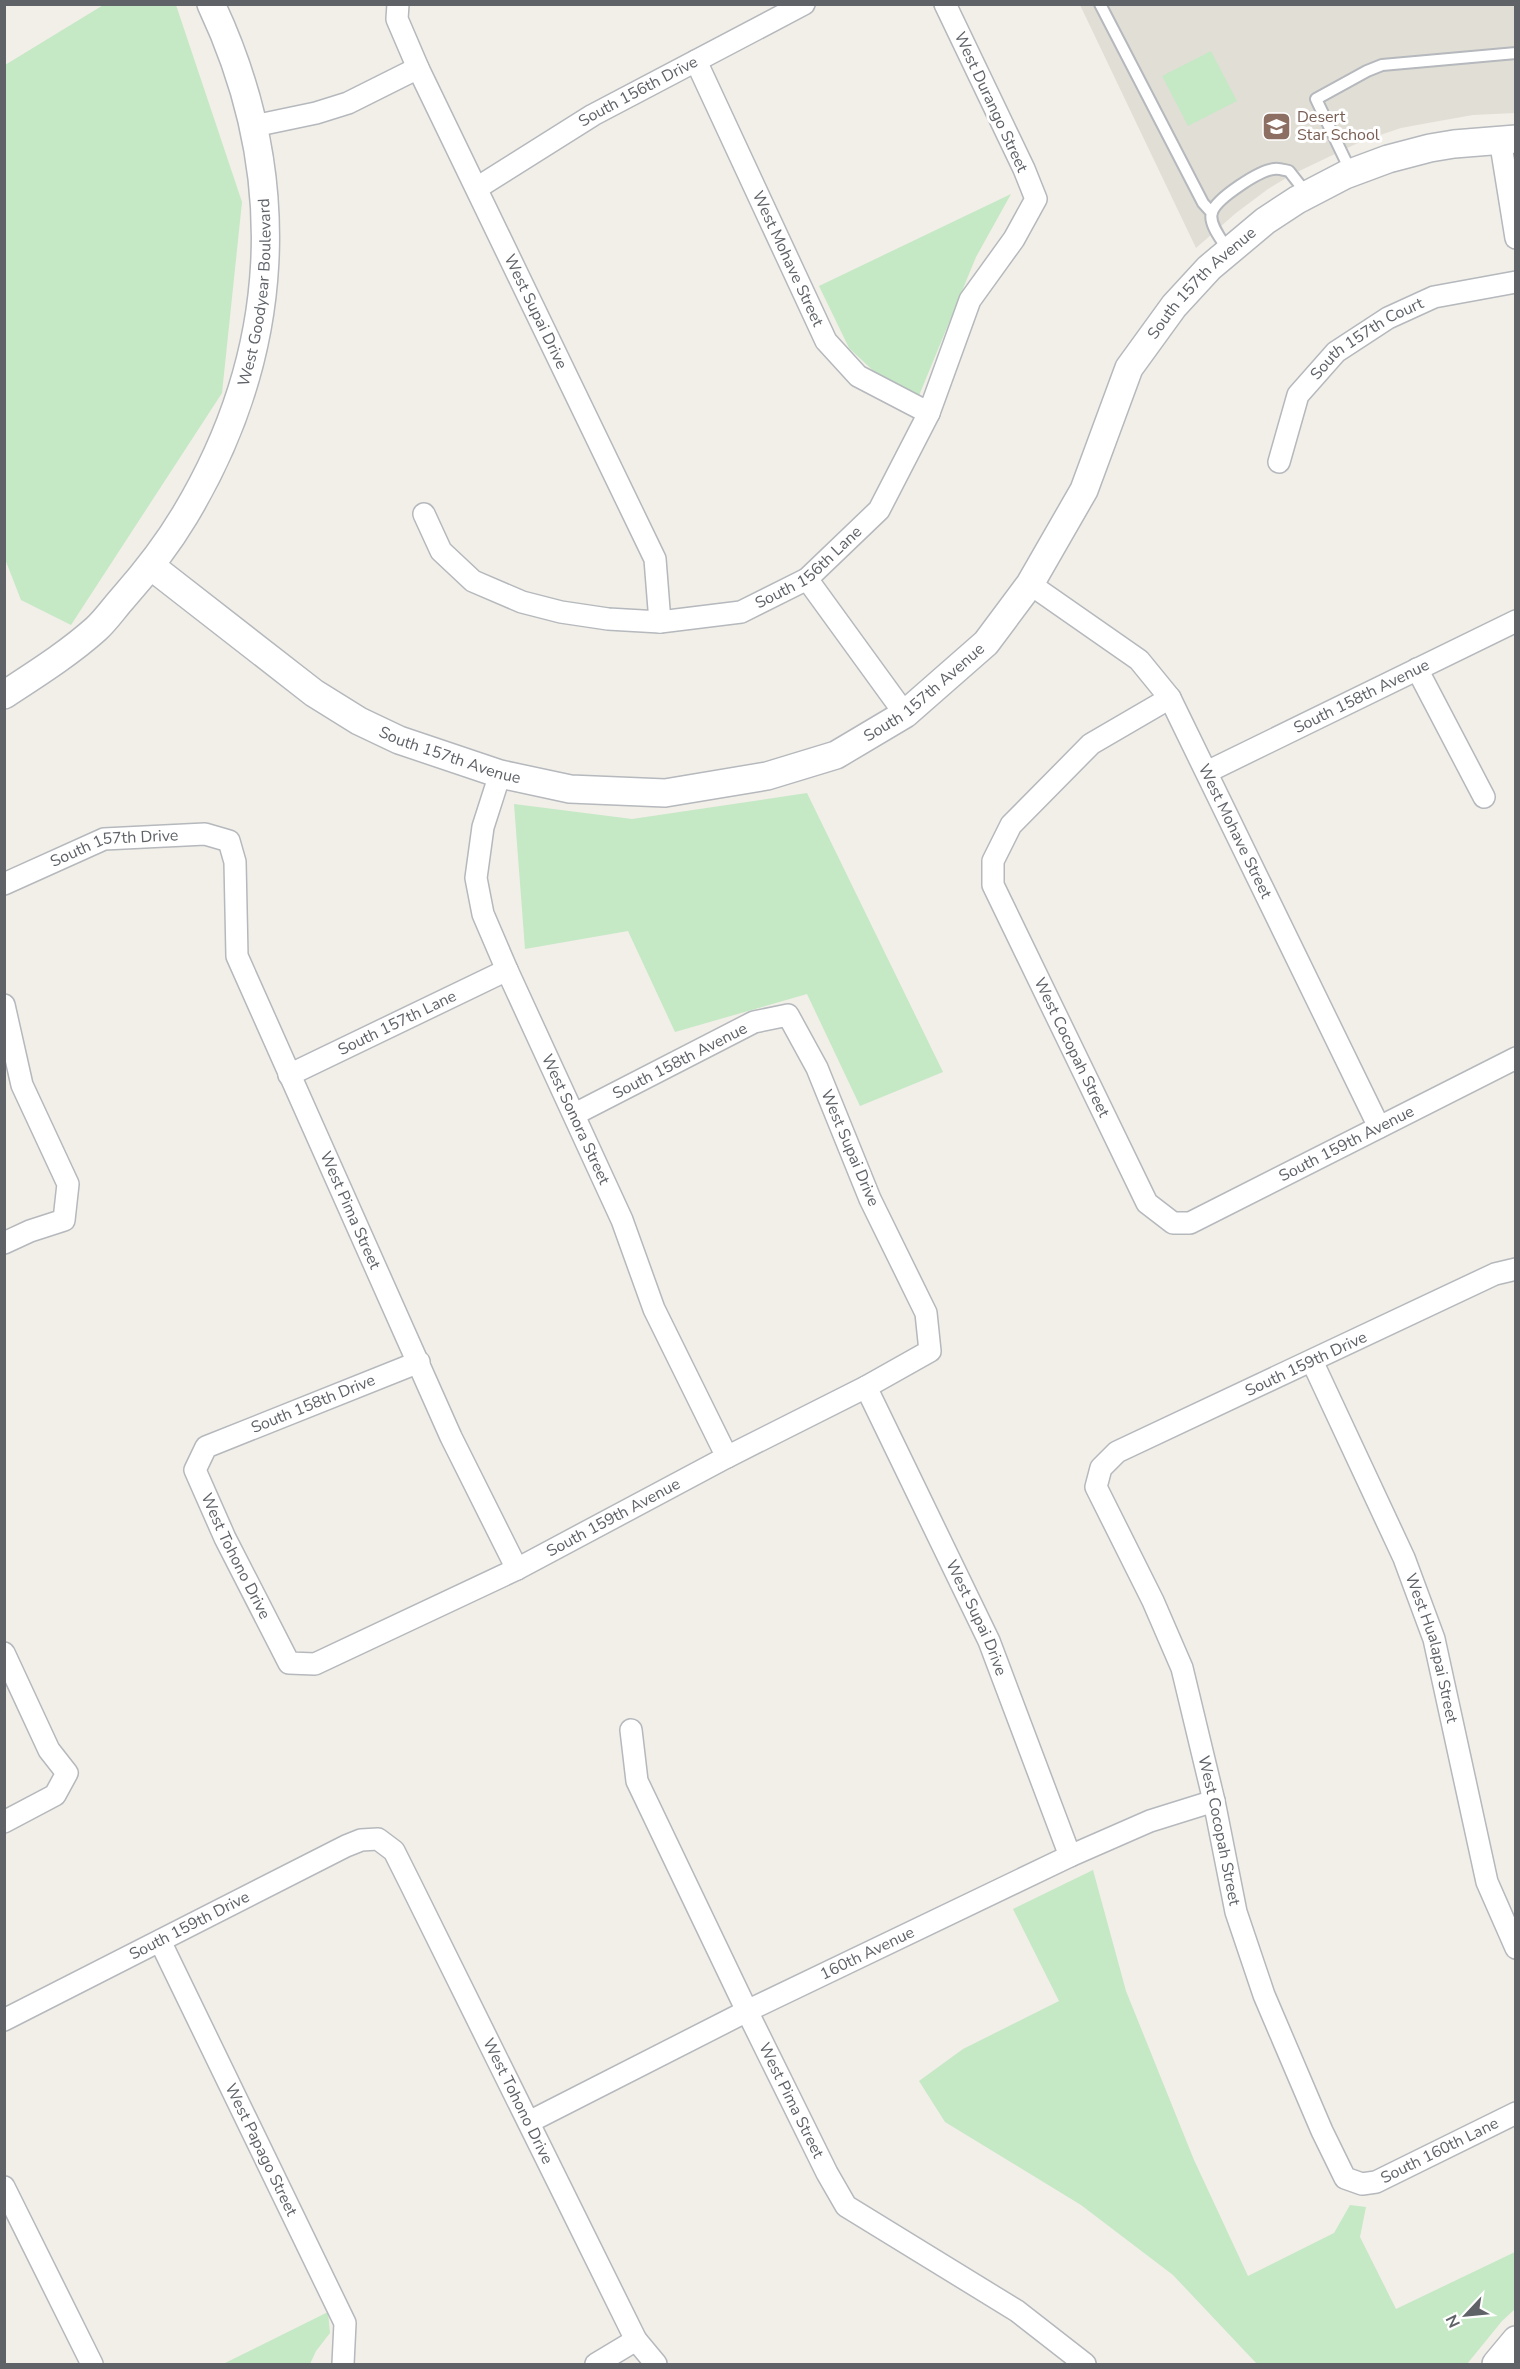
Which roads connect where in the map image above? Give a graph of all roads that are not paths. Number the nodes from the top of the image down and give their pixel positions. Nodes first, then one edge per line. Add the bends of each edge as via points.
1 (211, 4) edge
2 (398, 4) edge
3 (804, 4) edge
4 (945, 4) edge
5 (1100, 4) edge
6 (1515, 53) edge
7 (696, 61) junction
8 (418, 68) junction
9 (254, 126) junction
10 (1508, 139) edge
11 (1351, 172) junction
12 (477, 188) junction
13 (1307, 195) junction
14 (1036, 199) joint
15 (1212, 213) junction
16 (1515, 238) edge
17 (1228, 250) junction
18 (1515, 282) edge
19 (929, 412) junction
20 (1278, 462) dead end
21 (424, 513) dead end
22 (151, 566) junction
23 (807, 579) junction
24 (1030, 584) junction
25 (1515, 621) edge
26 (660, 622) junction
27 (1417, 669) junction
28 (4, 695) edge
29 (1170, 698) junction
30 (905, 714) junction
31 (1207, 772) junction
32 (500, 774) junction
33 (1484, 797) dead end
34 (229, 841) joint
35 (4, 884) edge
36 (507, 970) junction
37 (4, 1005) edge
38 (788, 1015) joint
39 (1515, 1058) edge
40 (289, 1075) junction
41 (575, 1114) junction
42 (1379, 1127) junction
43 (1173, 1223) joint
44 (4, 1244) edge
45 (1515, 1269) edge
46 (930, 1351) joint
47 (1312, 1361) junction
48 (419, 1362) junction
49 (866, 1387) junction
50 (206, 1447) joint
51 (727, 1457) junction
52 (1101, 1468) joint
53 (517, 1569) junction
54 (4, 1653) edge
55 (289, 1663) joint
56 (631, 1730) dead end
57 (1214, 1802) junction
58 (4, 1822) edge
59 (378, 1839) joint
60 (1070, 1856) junction
61 (160, 1941) junction
62 (1515, 1948) edge
63 (747, 2011) junction
64 (4, 2020) edge
65 (1515, 2113) edge
66 (529, 2122) junction
67 (1362, 2184) joint
68 (4, 2187) edge
69 (636, 2340) junction
70 (1515, 2340) edge
71 (92, 2364) edge
72 (343, 2364) edge
73 (596, 2364) edge
74 (656, 2364) edge
75 (1085, 2364) edge
76 (1496, 2364) edge

1 - 9 street, West Goodyear Boulevard via 231,51
2 - 8 street, West Supai Drive via 397,19
3 - 7 street, South 156th Drive
4 - 14 street, West Durango Street
5 - 15 lane via 1203,203
6 - 11 lane via 1382,66 1316,99
7 - 12 street, South 156th Drive via 593,115
7 - 19 street, West Mohave Street via 826,341 858,376
8 - 9 street via 348,103
8 - 12 street, West Supai Drive
9 - 22 street, West Goodyear Boulevard via 264,190 265,273 247,375 209,475
10 - 11 street, South 157th Avenue via 1410,153
10 - 16 street
11 - 13 street, South 157th Avenue
12 - 26 street, West Supai Drive via 655,559
13 - 15 lane via 1289,171 1274,168 1220,201
13 - 17 street, South 157th Avenue via 1264,221
14 - 19 street, South 156th Lane via 970,300
15 - 17 lane via 1212,224
17 - 24 street, South 157th Avenue via 1174,306 1129,368 1084,490
18 - 20 street, South 157th Court via 1434,297 1388,318 1336,352 1298,395
19 - 23 street, South 156th Lane via 879,510
21 - 26 street, South 156th Lane via 441,551 473,581 522,603 561,612
22 - 28 street, West Goodyear Boulevard via 98,628
22 - 32 street, South 157th Avenue via 314,693 359,721 399,740
23 - 26 street, South 156th Lane via 741,612
23 - 30 street
24 - 29 street, West Mohave Street via 1139,660
24 - 30 street, South 157th Avenue via 986,643
25 - 27 street, South 158th Avenue
27 - 31 street, South 158th Avenue
27 - 33 street
29 - 31 street, West Mohave Street
29 - 43 street, West Cocopah Street via 1091,744 1011,825 993,861 993,885 1147,1203
30 - 32 street, South 157th Avenue via 836,755 766,776 665,794 570,789
31 - 42 street, West Mohave Street
32 - 36 street, West Sonora Street via 483,827 476,878 483,914
34 - 35 street, South 157th Drive via 205,834 104,838
34 - 40 street, West Pima Street via 235,862 237,956
36 - 40 street, South 157th Lane
36 - 41 street, West Sonora Street
37 - 44 street via 22,1085 68,1184 64,1220
38 - 41 street, South 158th Avenue via 754,1022
38 - 46 street, West Supai Drive via 817,1068 870,1198 926,1313
39 - 42 street, South 159th Avenue
40 - 48 street, West Pima Street
41 - 51 street, West Sonora Street via 654,1309
42 - 43 street, South 159th Avenue via 1190,1223
45 - 47 street, South 159th Drive via 1495,1274
46 - 49 street, South 159th Avenue
47 - 52 street, South 159th Drive via 1117,1452
47 - 62 street, West Hualapai Street via 1404,1558 1434,1639 1487,1882
48 - 50 street, South 158th Drive
48 - 53 street, West Pima Street via 451,1437
49 - 51 street, South 159th Avenue
49 - 60 street, West Supai Drive via 989,1641
50 - 55 street, West Tohono Drive via 195,1470
51 - 53 street, South 159th Avenue
52 - 57 street, West Cocopah Street via 1096,1487 1182,1668
53 - 55 street, South 159th Avenue via 315,1664
54 - 58 street via 49,1750 67,1773 55,1795
56 - 63 street, West Pima Street via 637,1781
57 - 60 street, 160th Avenue via 1150,1821
57 - 67 street, West Cocopah Street via 1236,1912 1264,1995 1345,2178
59 - 61 street, South 159th Drive via 345,1846
59 - 66 street, West Tohono Drive via 394,1851
60 - 63 street, 160th Avenue
61 - 64 street, South 159th Drive
61 - 72 street, West Papago Street via 345,2323
63 - 66 street, 160th Avenue
63 - 75 street, West Pima Street via 846,2206 1017,2311
65 - 67 street, South 160th Lane via 1376,2182
66 - 69 street, West Tohono Drive
68 - 71 street
69 - 73 street
69 - 74 street, West Tohono Drive
70 - 76 street

